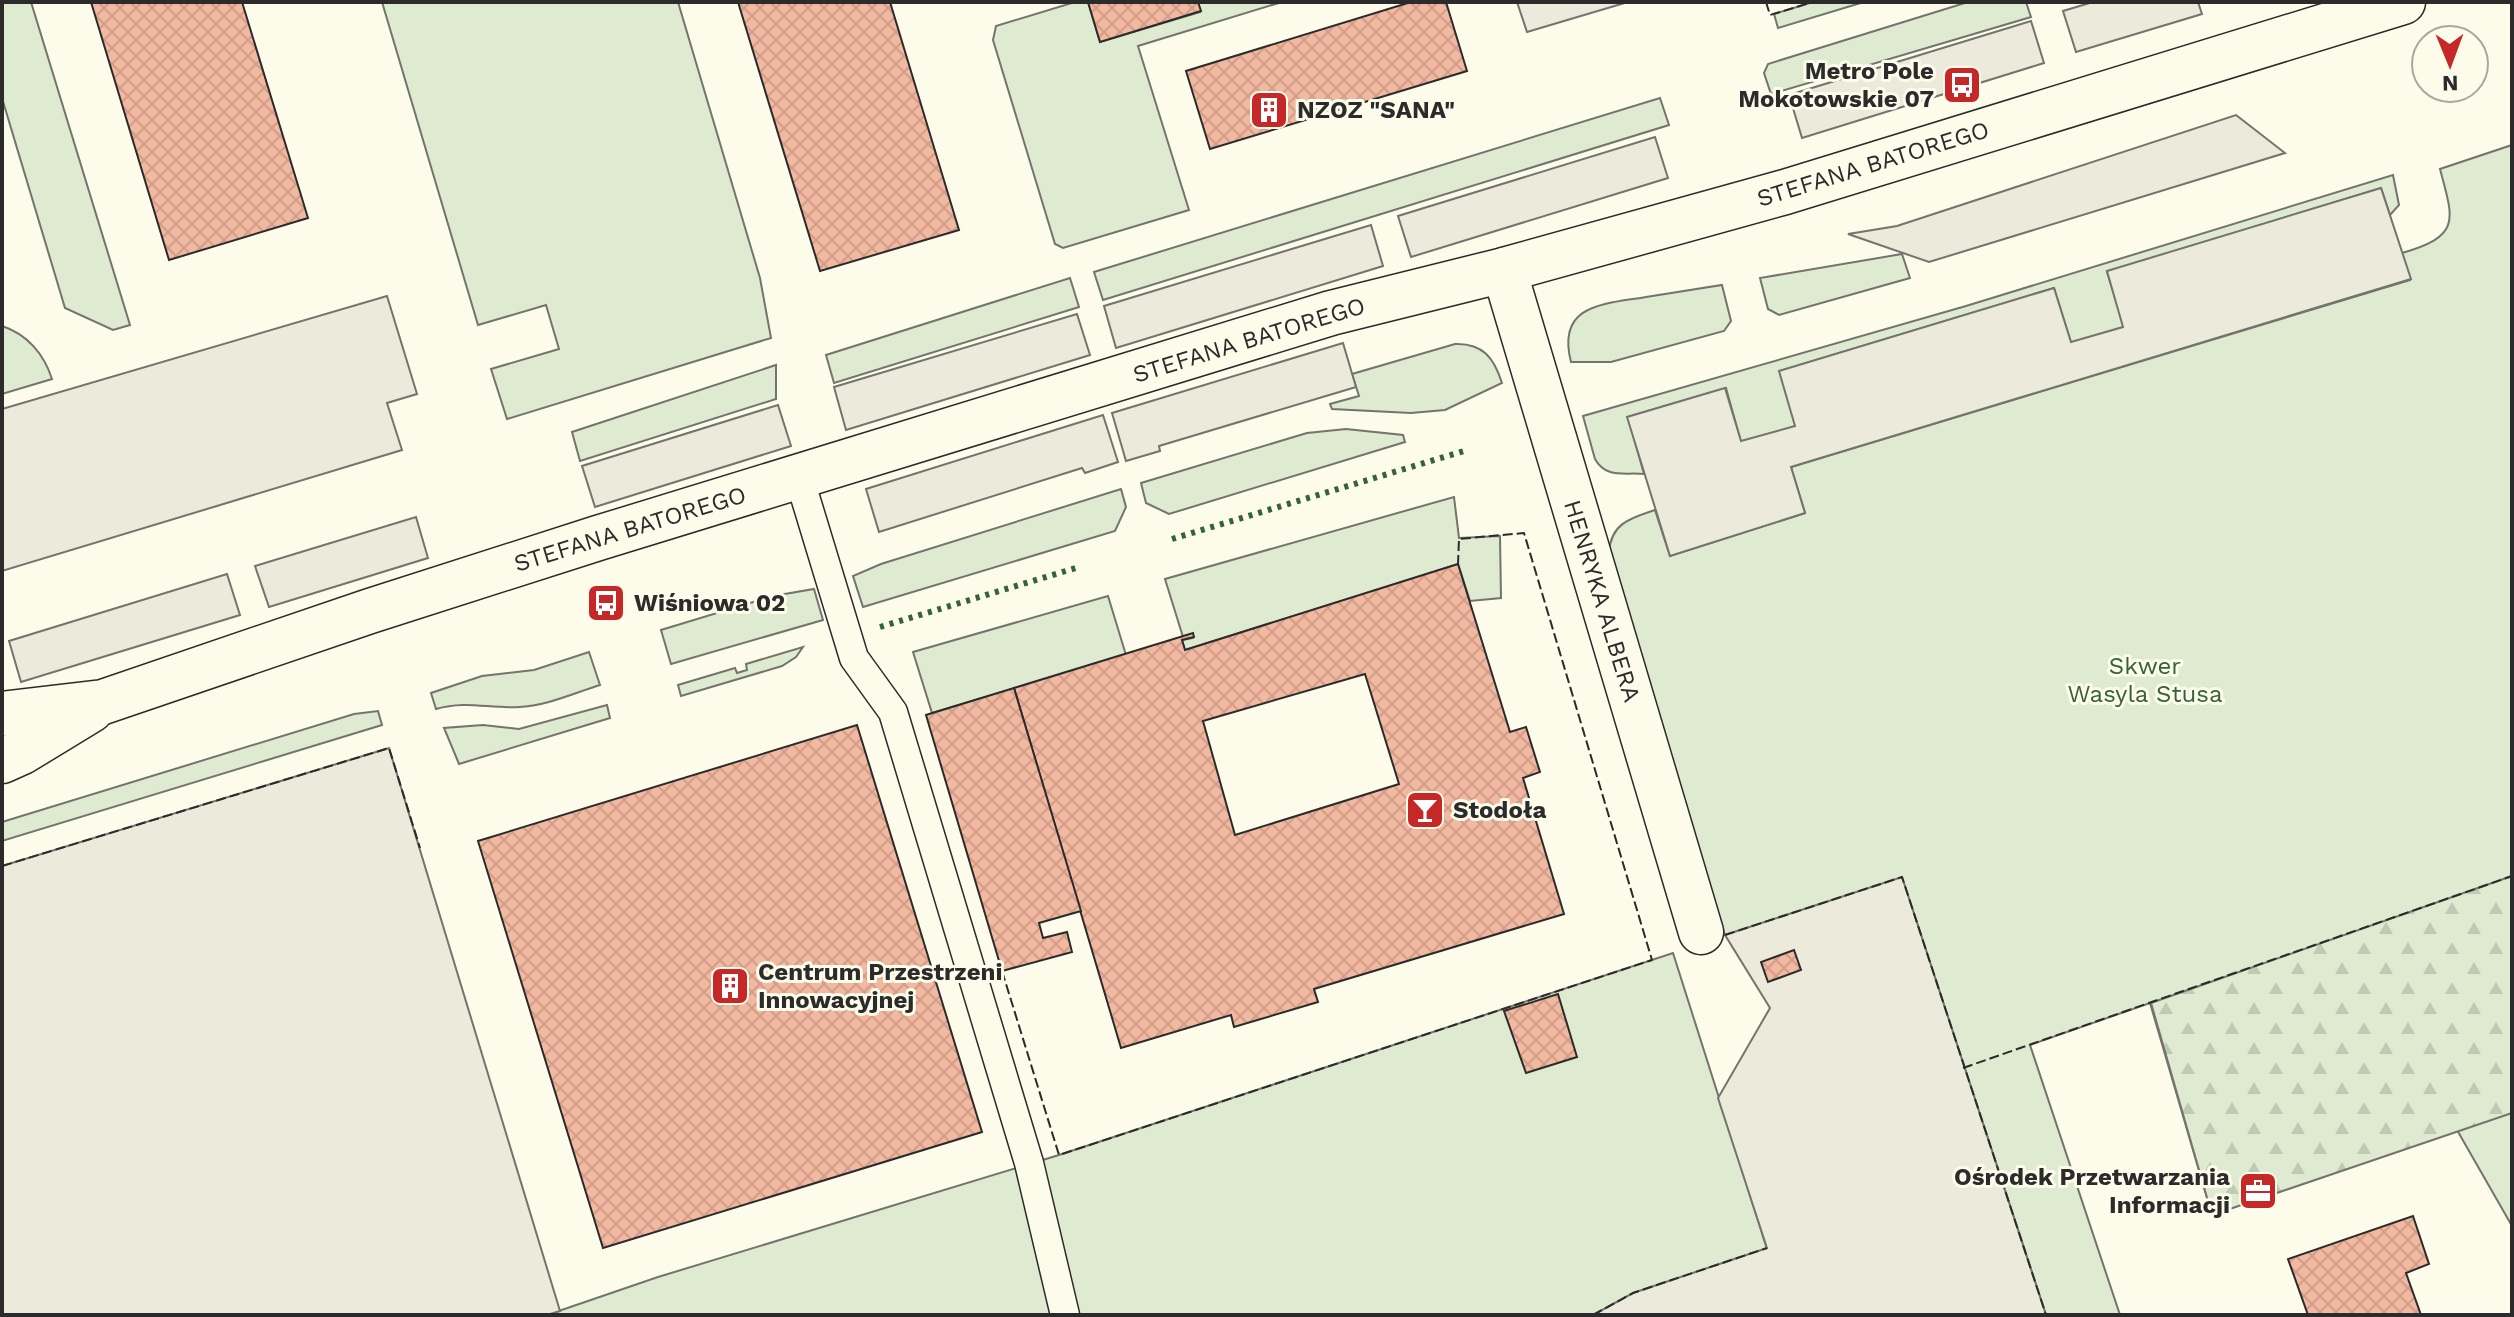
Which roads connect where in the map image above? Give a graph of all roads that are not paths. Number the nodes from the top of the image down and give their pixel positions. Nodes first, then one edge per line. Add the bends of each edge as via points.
1 (2403, 2) edge
2 (1504, 270) junction
3 (799, 477) junction
4 (103, 702) junction
5 (2, 714) edge
6 (2, 761) edge
7 (1701, 932) dead end
8 (1065, 1315) edge

1 - 2 street, STEFANA BATOREGO via 1785,192
2 - 3 street, STEFANA BATOREGO via 1331,313
2 - 7 street, HENRYKA ALBERA
3 - 4 street, STEFANA BATOREGO via 370,611
3 - 8 lane via 854,658 893,712 1029,1163
4 - 5 street, STEFANA BATOREGO
4 - 6 street, STEFANA BATOREGO

